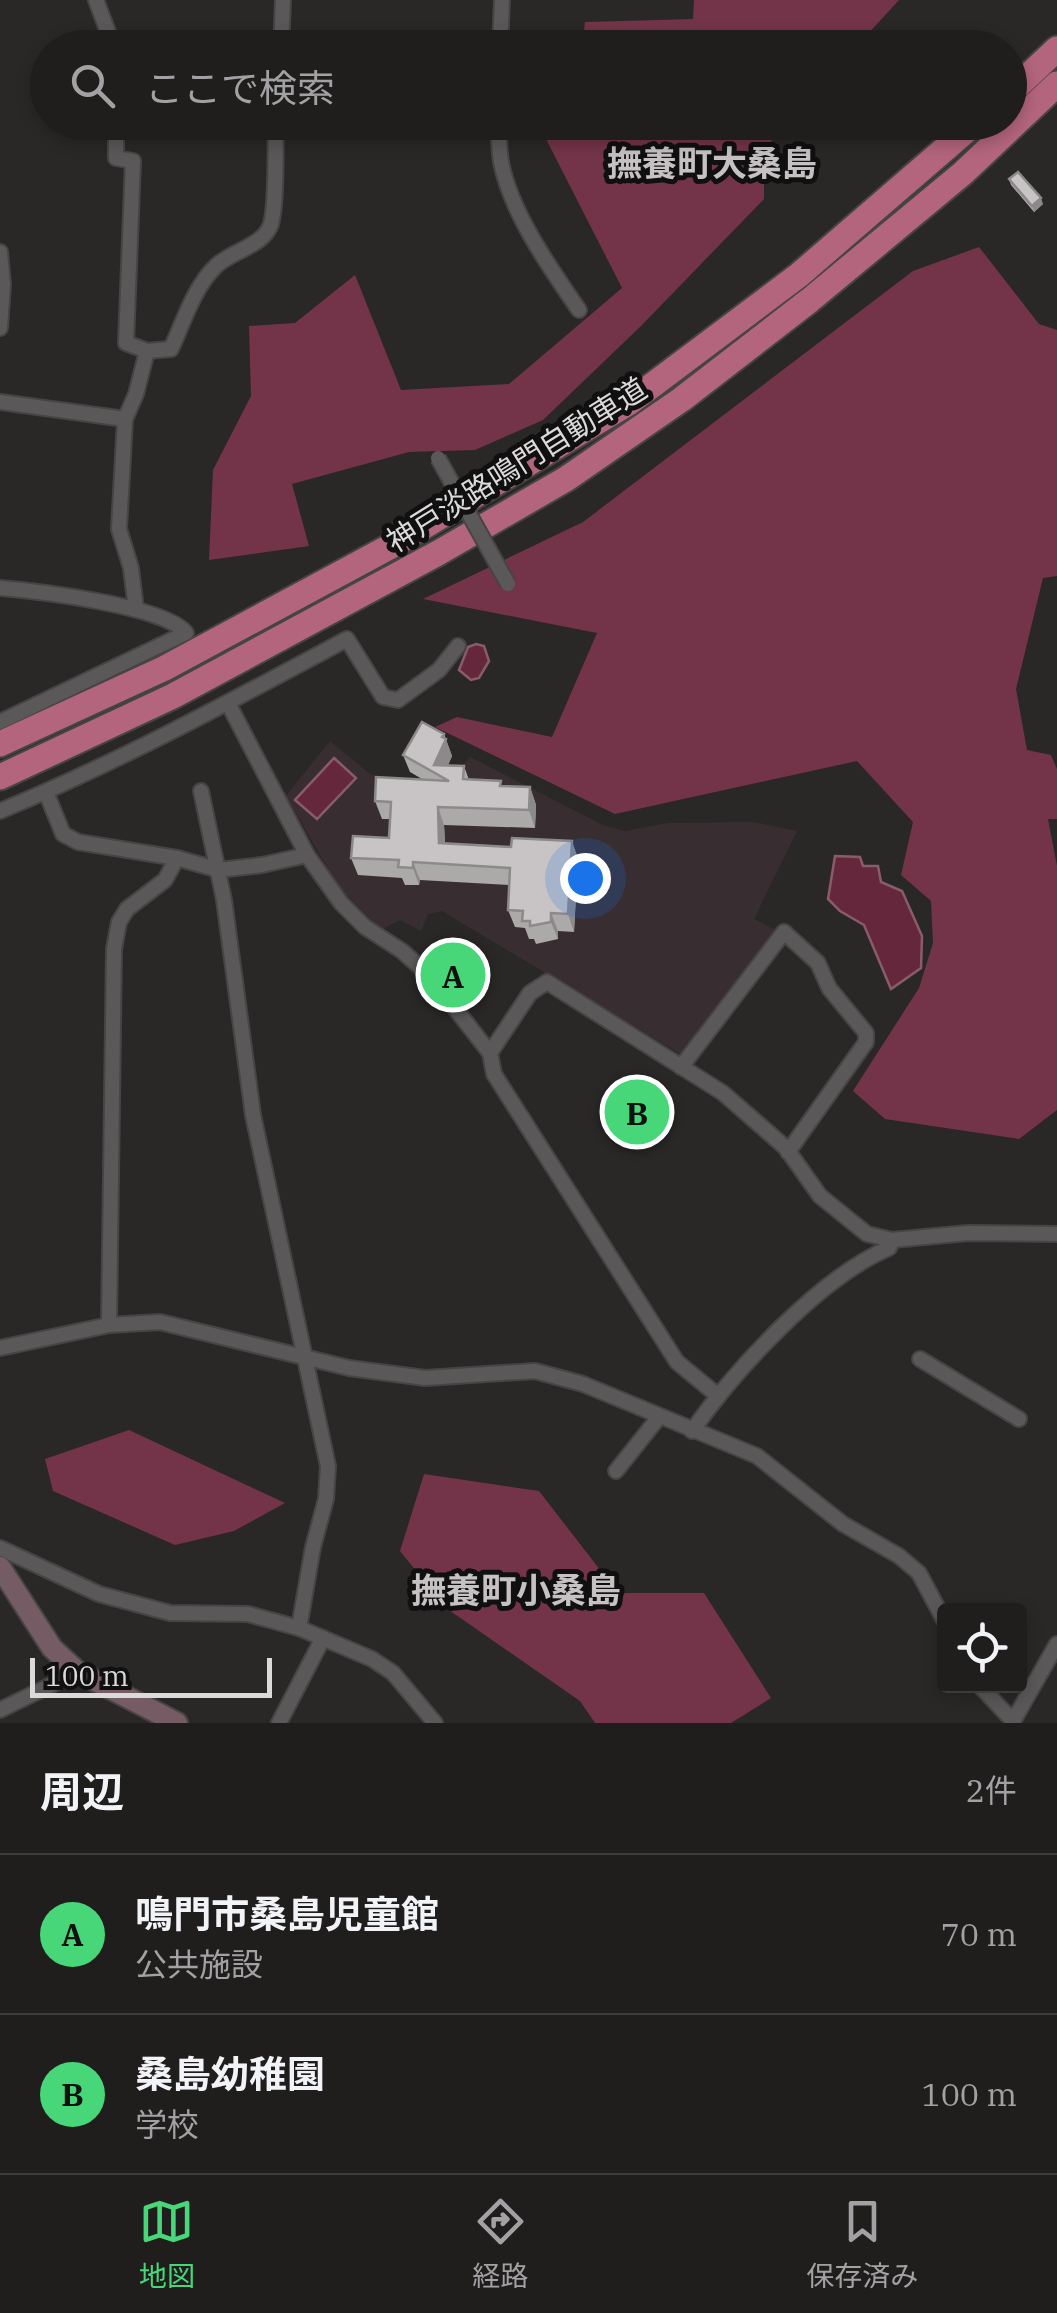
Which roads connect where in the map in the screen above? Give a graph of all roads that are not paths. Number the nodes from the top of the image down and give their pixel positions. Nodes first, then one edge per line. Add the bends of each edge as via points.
1 (96, 0) edge
2 (283, 0) edge
3 (502, 0) edge
4 (107, 30) edge
5 (281, 30) edge
6 (501, 30) edge
7 (1057, 50) edge
8 (1027, 77) edge
9 (1057, 84) edge
10 (1027, 112) edge
11 (116, 140) edge
12 (275, 140) edge
13 (500, 140) edge
14 (955, 140) edge
15 (998, 140) edge
16 (0, 252) edge
17 (580, 310) dead end
18 (0, 328) edge
19 (147, 351) junction
20 (0, 402) edge
21 (125, 419) junction
22 (438, 458) dead end
23 (508, 584) dead end
24 (0, 588) edge
25 (136, 609) junction
26 (458, 646) dead end
27 (228, 702) junction
28 (0, 722) edge
29 (0, 744) edge
30 (0, 777) edge
31 (201, 791) dead end
32 (46, 792) junction
33 (0, 811) edge
34 (307, 854) junction
35 (177, 858) junction
36 (219, 870) junction
37 (490, 1053) junction
38 (681, 1067) junction
39 (788, 1152) junction
40 (1057, 1234) edge
41 (892, 1240) junction
42 (109, 1325) junction
43 (0, 1348) edge
44 (304, 1355) junction
45 (920, 1359) dead end
46 (717, 1395) junction
47 (660, 1417) junction
48 (1019, 1419) dead end
49 (692, 1431) junction
50 (616, 1471) dead end
51 (0, 1548) edge
52 (0, 1567) edge
53 (937, 1606) edge
54 (299, 1628) junction
55 (323, 1638) junction
56 (1057, 1644) edge
57 (78, 1672) junction
58 (986, 1693) edge
59 (0, 1710) edge
60 (1012, 1722) edge
61 (177, 1723) edge
62 (279, 1723) edge
63 (435, 1723) edge

1 - 4 street
2 - 5 street
3 - 6 street
7 - 8 highway
9 - 10 highway, 神戸淡路鳴門自動車道
11 - 19 street via 116,158 133,161 126,343
12 - 19 street via 270,226 258,241 214,267 172,348
13 - 17 street via 514,198 543,259
14 - 29 highway, 神戸淡路鳴門自動車道 via 799,275 630,402 394,545 166,668
15 - 30 highway, 神戸淡路鳴門自動車道 via 810,300 566,479 172,696
16 - 18 street
19 - 21 street
20 - 21 street
21 - 25 street via 119,529
22 - 23 street, bridge
24 - 25 street
25 - 28 street via 180,624 186,633
26 - 27 street via 398,700 383,697 346,639
27 - 32 street
27 - 34 street
31 - 36 street
32 - 33 street
32 - 35 street via 64,834 78,842
34 - 36 street
34 - 37 street via 341,903 429,975
35 - 36 street
35 - 42 street via 165,880 127,909 114,949
36 - 44 street via 253,1115
37 - 38 street via 530,994 547,982
37 - 46 street via 494,1074 677,1362
38 - 39 street via 724,1093
38 - 39 street via 784,932 818,963 866,1032 866,1042
39 - 41 street via 820,1196 867,1234
40 - 41 street via 968,1232
41 - 46 street via 793,1315
42 - 43 street
42 - 44 street via 160,1322
44 - 47 street via 426,1378 535,1371
44 - 54 street via 328,1466
45 - 48 street
46 - 49 street
47 - 49 street
47 - 50 street
49 - 53 street via 757,1456 844,1524 898,1556 920,1573
51 - 54 street via 99,1594 170,1613 248,1614
52 - 57 street via 52,1648
54 - 55 street
55 - 62 street
55 - 63 street via 393,1672
56 - 60 street
57 - 59 street
57 - 61 street
58 - 60 street

